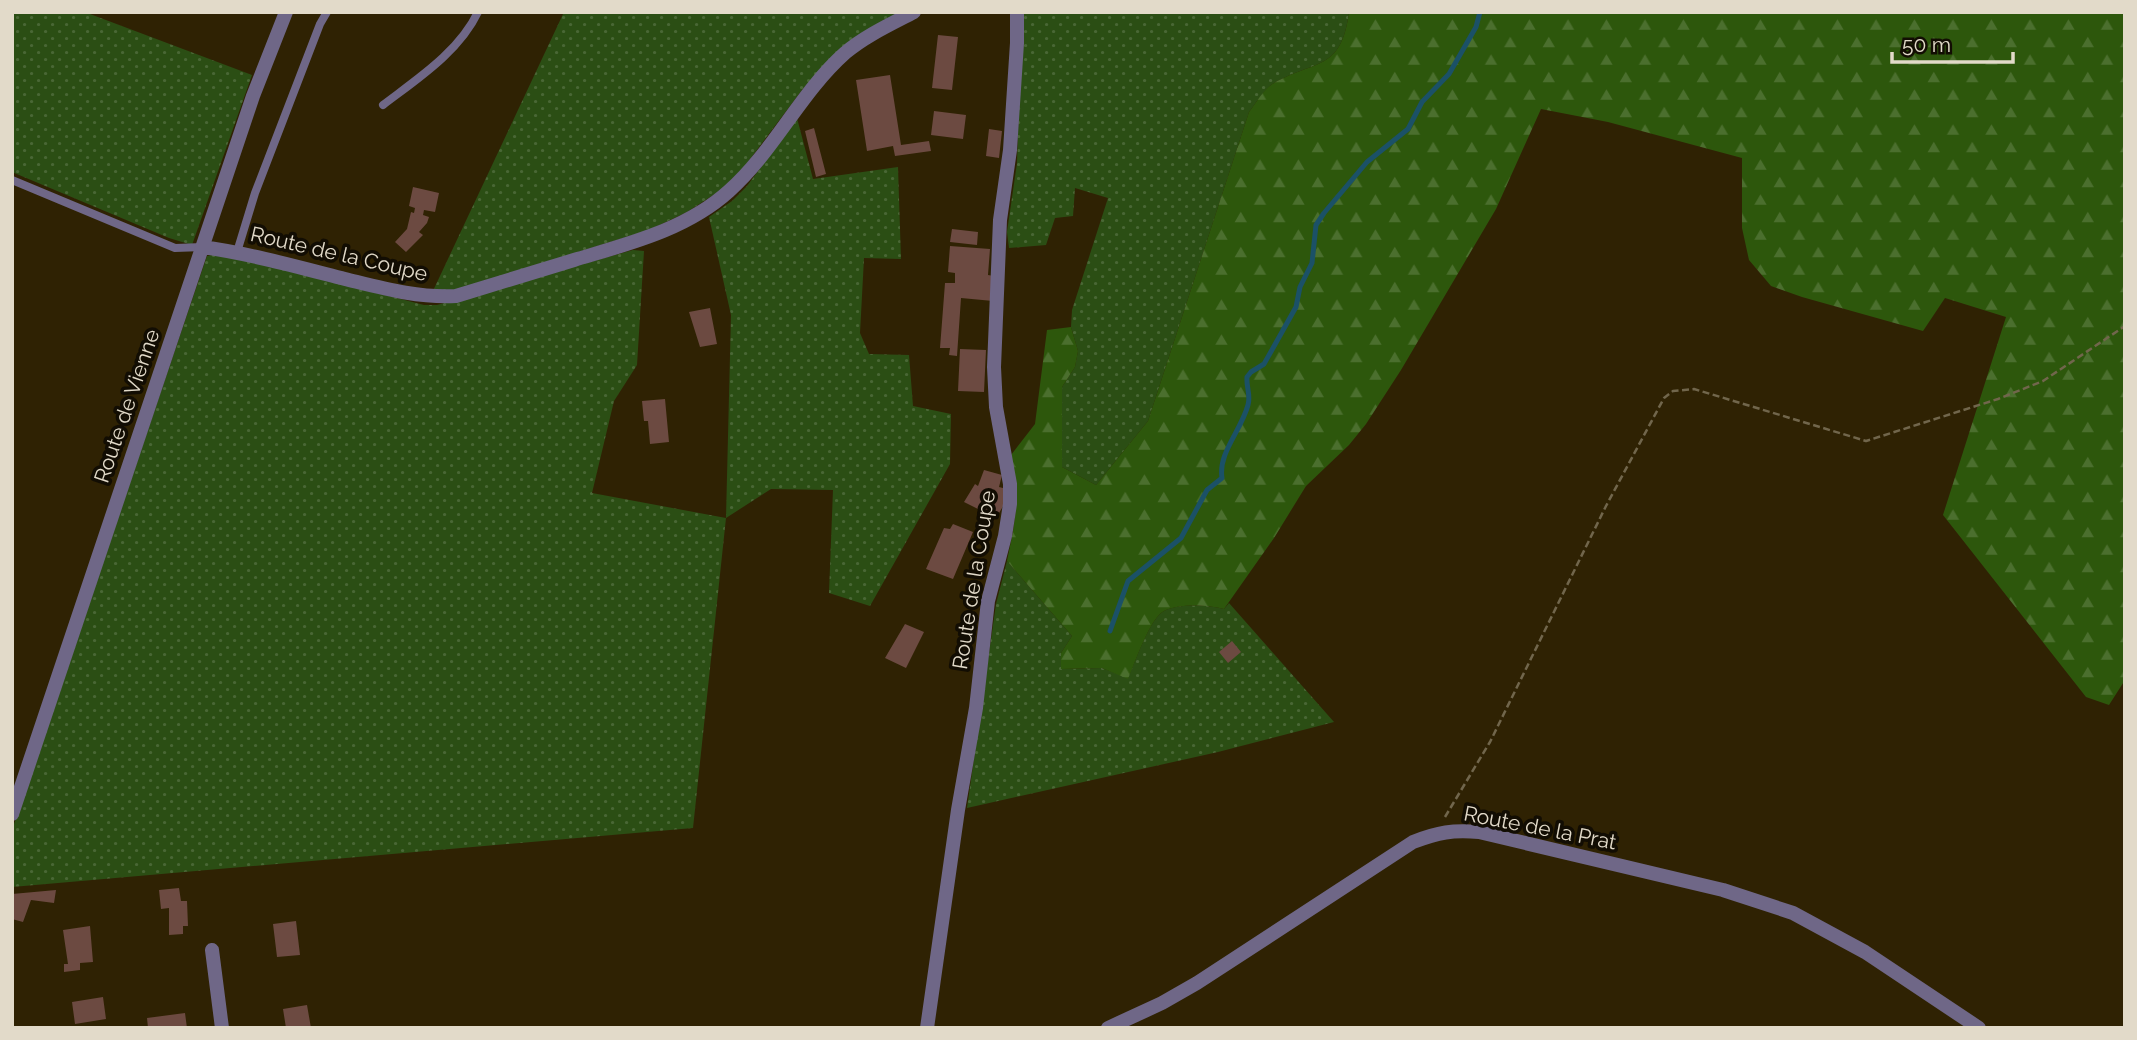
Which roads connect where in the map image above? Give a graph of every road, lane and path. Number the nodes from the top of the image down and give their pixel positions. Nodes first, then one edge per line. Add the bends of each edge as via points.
1 (286, 12) edge
2 (327, 12) edge
3 (478, 12) edge
4 (914, 12) edge
5 (1017, 12) edge
6 (383, 105) dead end
7 (12, 180) edge
8 (203, 247) junction
9 (237, 252) junction
10 (2125, 327) edge
11 (12, 814) edge
12 (1438, 832) junction
13 (212, 950) dead end
14 (222, 1028) edge
15 (928, 1028) edge
16 (1108, 1028) edge
17 (1979, 1028) edge

1 - 8 street, Route de Vienne
2 - 9 lane via 254,193
3 - 6 lane via 428,71
4 - 9 street, Route de la Coupe via 843,55 728,192 655,234 456,296 436,297
5 - 15 street, Route de la Coupe via 1010,150 1000,220 994,368 1010,504 988,601
7 - 8 lane via 175,248
8 - 9 street, Route de la Coupe
8 - 11 street, Route de Vienne
10 - 12 path via 2043,381 1866,440 1694,389 1673,391 1664,398 1606,506 1490,742
12 - 16 street, Route de la Prat via 1413,842 1185,990
12 - 17 street, Route de la Prat via 1479,832 1723,890 1793,913 1865,952
13 - 14 street

